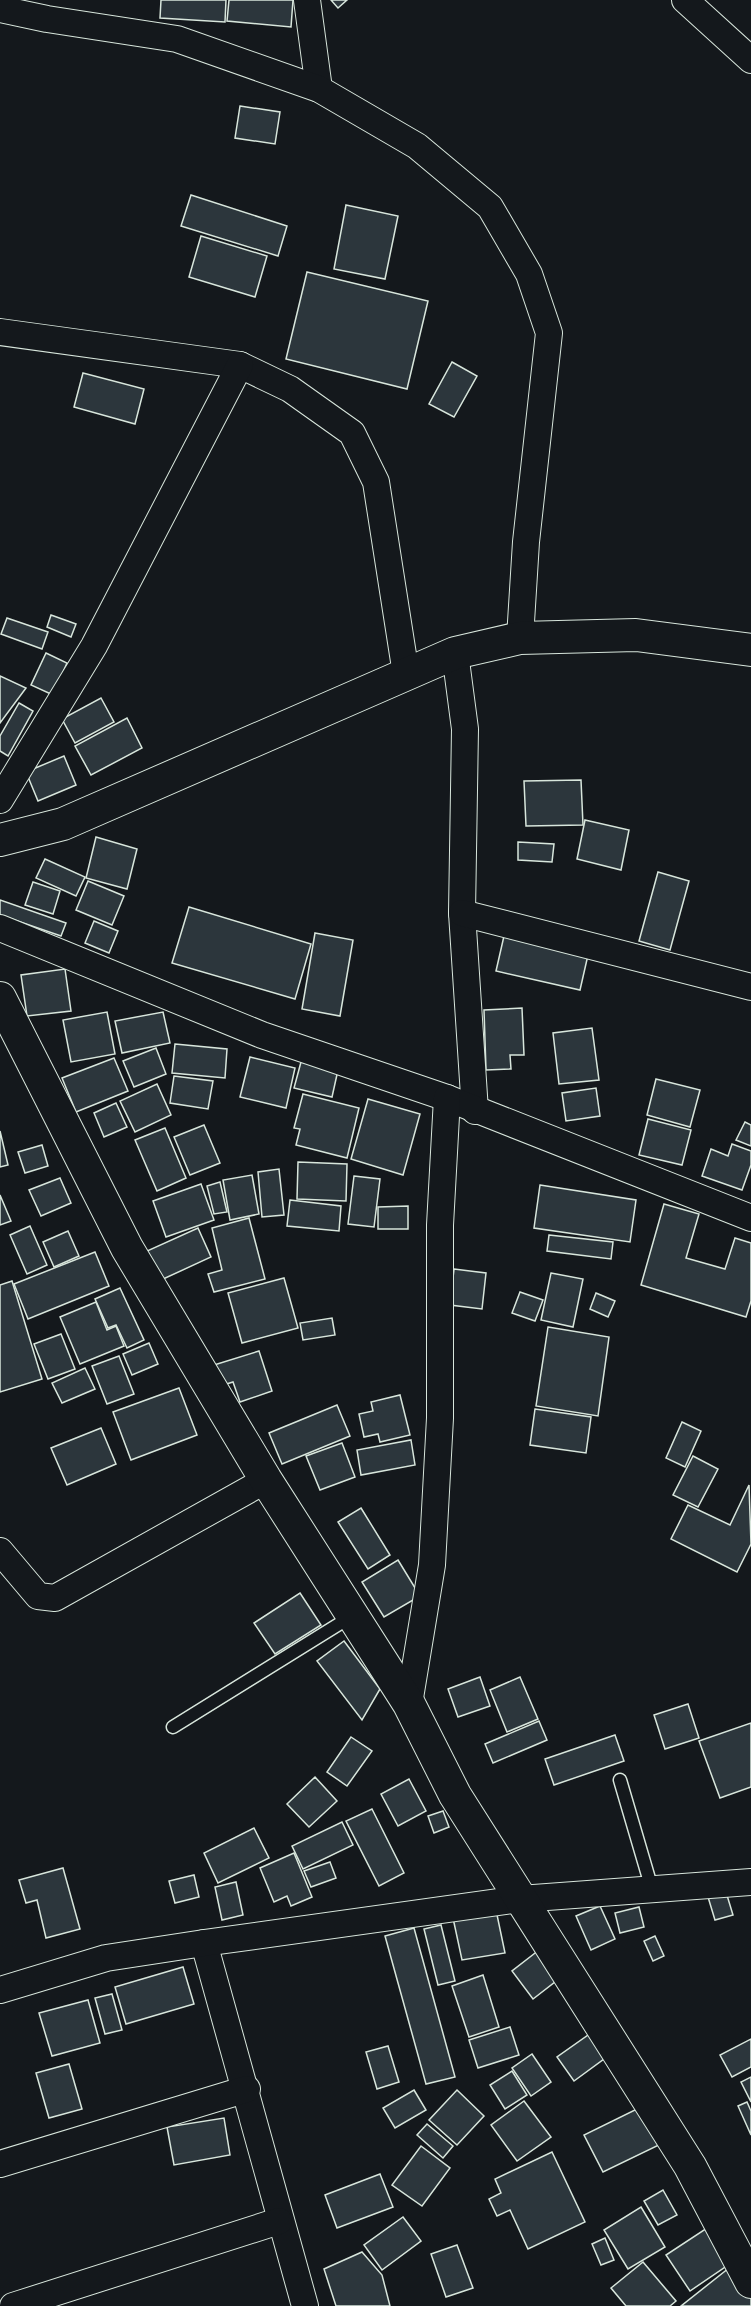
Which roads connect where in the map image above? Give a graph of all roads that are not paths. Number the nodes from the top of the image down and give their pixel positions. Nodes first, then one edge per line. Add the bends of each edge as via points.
1 (307, 0) edge
2 (685, 0) edge
3 (0, 9) edge
4 (751, 60) edge
5 (319, 89) junction
6 (0, 332) edge
7 (240, 365) junction
8 (520, 638) junction
9 (751, 650) edge
10 (454, 653) junction
11 (406, 674) junction
12 (0, 800) edge
13 (0, 840) edge
14 (462, 914) junction
15 (0, 928) edge
16 (751, 987) edge
17 (0, 998) edge
18 (447, 1098) junction
19 (475, 1111) junction
20 (751, 1218) edge
21 (266, 1480) junction
22 (0, 1551) edge
23 (353, 1616) junction
24 (410, 1704) junction
25 (173, 1726) dead end
26 (620, 1780) dead end
27 (751, 1882) edge
28 (652, 1889) junction
29 (520, 1899) junction
30 (204, 1943) junction
31 (0, 1990) edge
32 (247, 2089) junction
33 (0, 2164) edge
34 (279, 2221) junction
35 (751, 2282) edge
36 (13, 2306) edge
37 (305, 2306) edge

1 - 5 street
2 - 4 street
3 - 5 street via 177,39
5 - 8 street via 417,146 490,207 528,274 549,333 526,542
6 - 7 street
7 - 11 street via 290,389 352,433 376,483
7 - 12 street via 94,646
8 - 9 street via 636,635
8 - 10 street
10 - 11 street
10 - 14 street via 465,729
11 - 13 street via 63,824
14 - 16 street
14 - 19 street
15 - 18 street via 262,1035
17 - 21 street via 127,1248
18 - 19 street
18 - 24 street via 440,1225 440,1418 432,1554
19 - 20 street
21 - 22 street via 55,1598 38,1596
21 - 23 street
23 - 24 street
23 - 25 lane
24 - 29 street via 455,1795
26 - 28 lane
27 - 28 street
28 - 29 street
29 - 30 street
29 - 35 street via 690,2166
30 - 31 street via 106,1958
30 - 32 street
32 - 33 street
32 - 34 street
34 - 36 street
34 - 37 street

